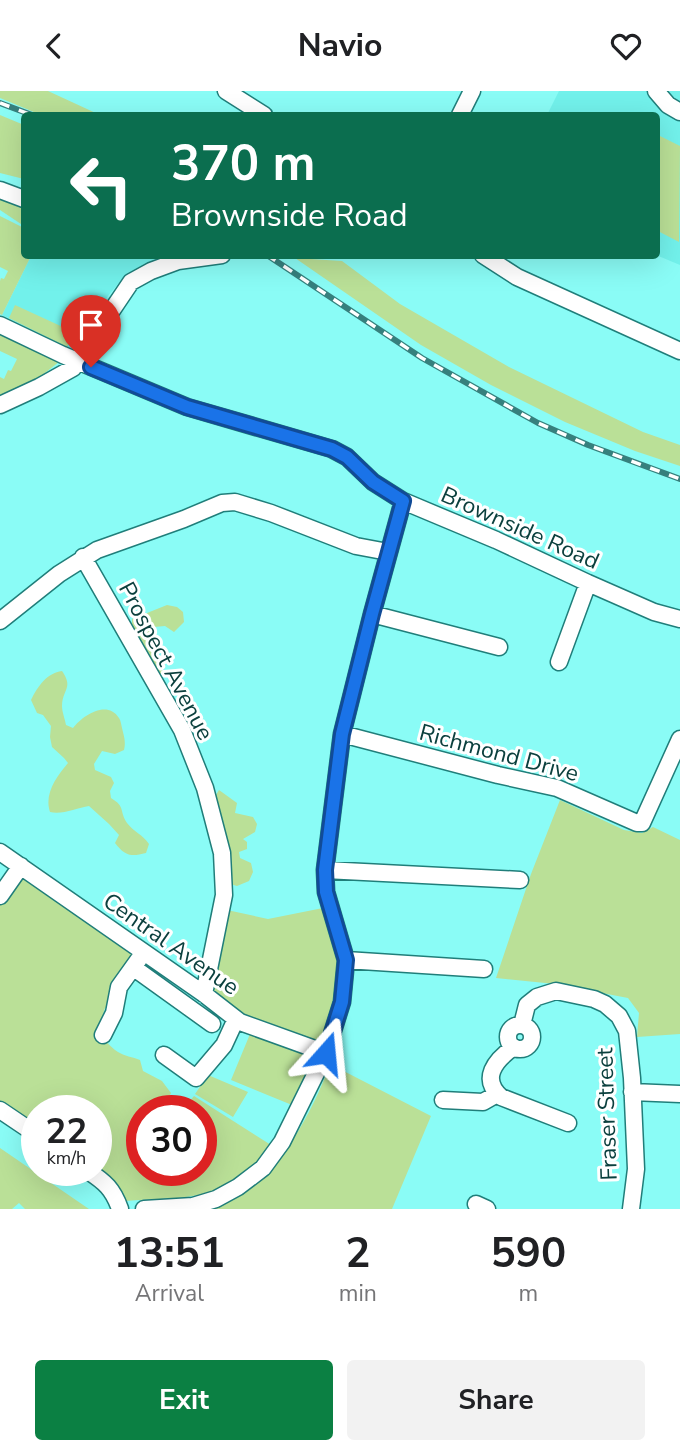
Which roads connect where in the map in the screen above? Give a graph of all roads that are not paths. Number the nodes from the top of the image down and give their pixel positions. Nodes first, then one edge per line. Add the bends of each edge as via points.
1 (226, 91) edge
2 (472, 91) edge
3 (656, 91) edge
4 (259, 112) edge
5 (462, 112) edge
6 (680, 112) edge
7 (0, 190) edge
8 (21, 198) edge
9 (193, 259) edge
10 (489, 259) edge
11 (148, 263) edge
12 (0, 325) edge
13 (680, 351) edge
14 (79, 361) junction
15 (0, 405) edge
16 (403, 501) junction
17 (388, 552) junction
18 (83, 557) junction
19 (588, 583) junction
20 (372, 614) junction
21 (680, 619) edge
22 (0, 621) edge
23 (499, 647) dead end
24 (559, 662) dead end
25 (342, 734) junction
26 (680, 739) edge
27 (0, 852) edge
28 (21, 866) junction
29 (325, 870) junction
30 (520, 880) dead end
31 (0, 896) edge
32 (144, 952) junction
33 (346, 960) junction
34 (134, 968) junction
35 (484, 969) dead end
36 (204, 994) junction
37 (236, 1019) junction
38 (212, 1024) dead end
39 (103, 1035) dead end
40 (326, 1053) junction
41 (164, 1055) dead end
42 (632, 1092) junction
43 (497, 1094) junction
44 (680, 1094) edge
45 (443, 1100) dead end
46 (0, 1110) edge
47 (568, 1123) dead end
48 (21, 1124) edge
49 (108, 1186) edge
50 (120, 1209) edge
51 (144, 1209) edge
52 (631, 1209) edge

1 - 4 street
2 - 5 street
3 - 6 street
7 - 8 street
9 - 11 street
10 - 13 street via 517,277
11 - 14 street
12 - 14 street, Brownside Road
14 - 15 street via 54,380
14 - 16 street, Brownside Road via 187,407 332,449
16 - 17 street
16 - 19 street, Brownside Road
17 - 18 street via 356,546 235,502 210,507
17 - 20 street
18 - 22 street
18 - 36 street, Prospect Avenue via 182,730 205,788 222,853 224,895
19 - 21 street, Brownside Road
19 - 24 street
20 - 23 street
20 - 25 street
25 - 26 street, Richmond Drive via 557,788 642,823
25 - 29 street
27 - 28 street, Central Avenue
28 - 31 street
28 - 32 street, Central Avenue
29 - 30 street
29 - 33 street via 326,892
32 - 34 street
32 - 36 street, Central Avenue
33 - 35 street
33 - 40 street via 342,1002
34 - 38 street
34 - 39 street via 119,987
36 - 37 street, Central Avenue
37 - 40 street, Central Avenue
37 - 41 street via 224,1045 196,1078
40 - 51 street via 282,1142 263,1168 216,1199 193,1206
42 - 43 street, Fraser Street via 627,1031 619,1016 594,999 556,991 537,997 527,1006 522,1025 512,1027 508,1034 514,1047 503,1054 491,1077
42 - 44 street
42 - 52 street, Fraser Street via 636,1169
43 - 45 street via 483,1102
43 - 47 street, Fraser Street
46 - 48 street
49 - 50 street

